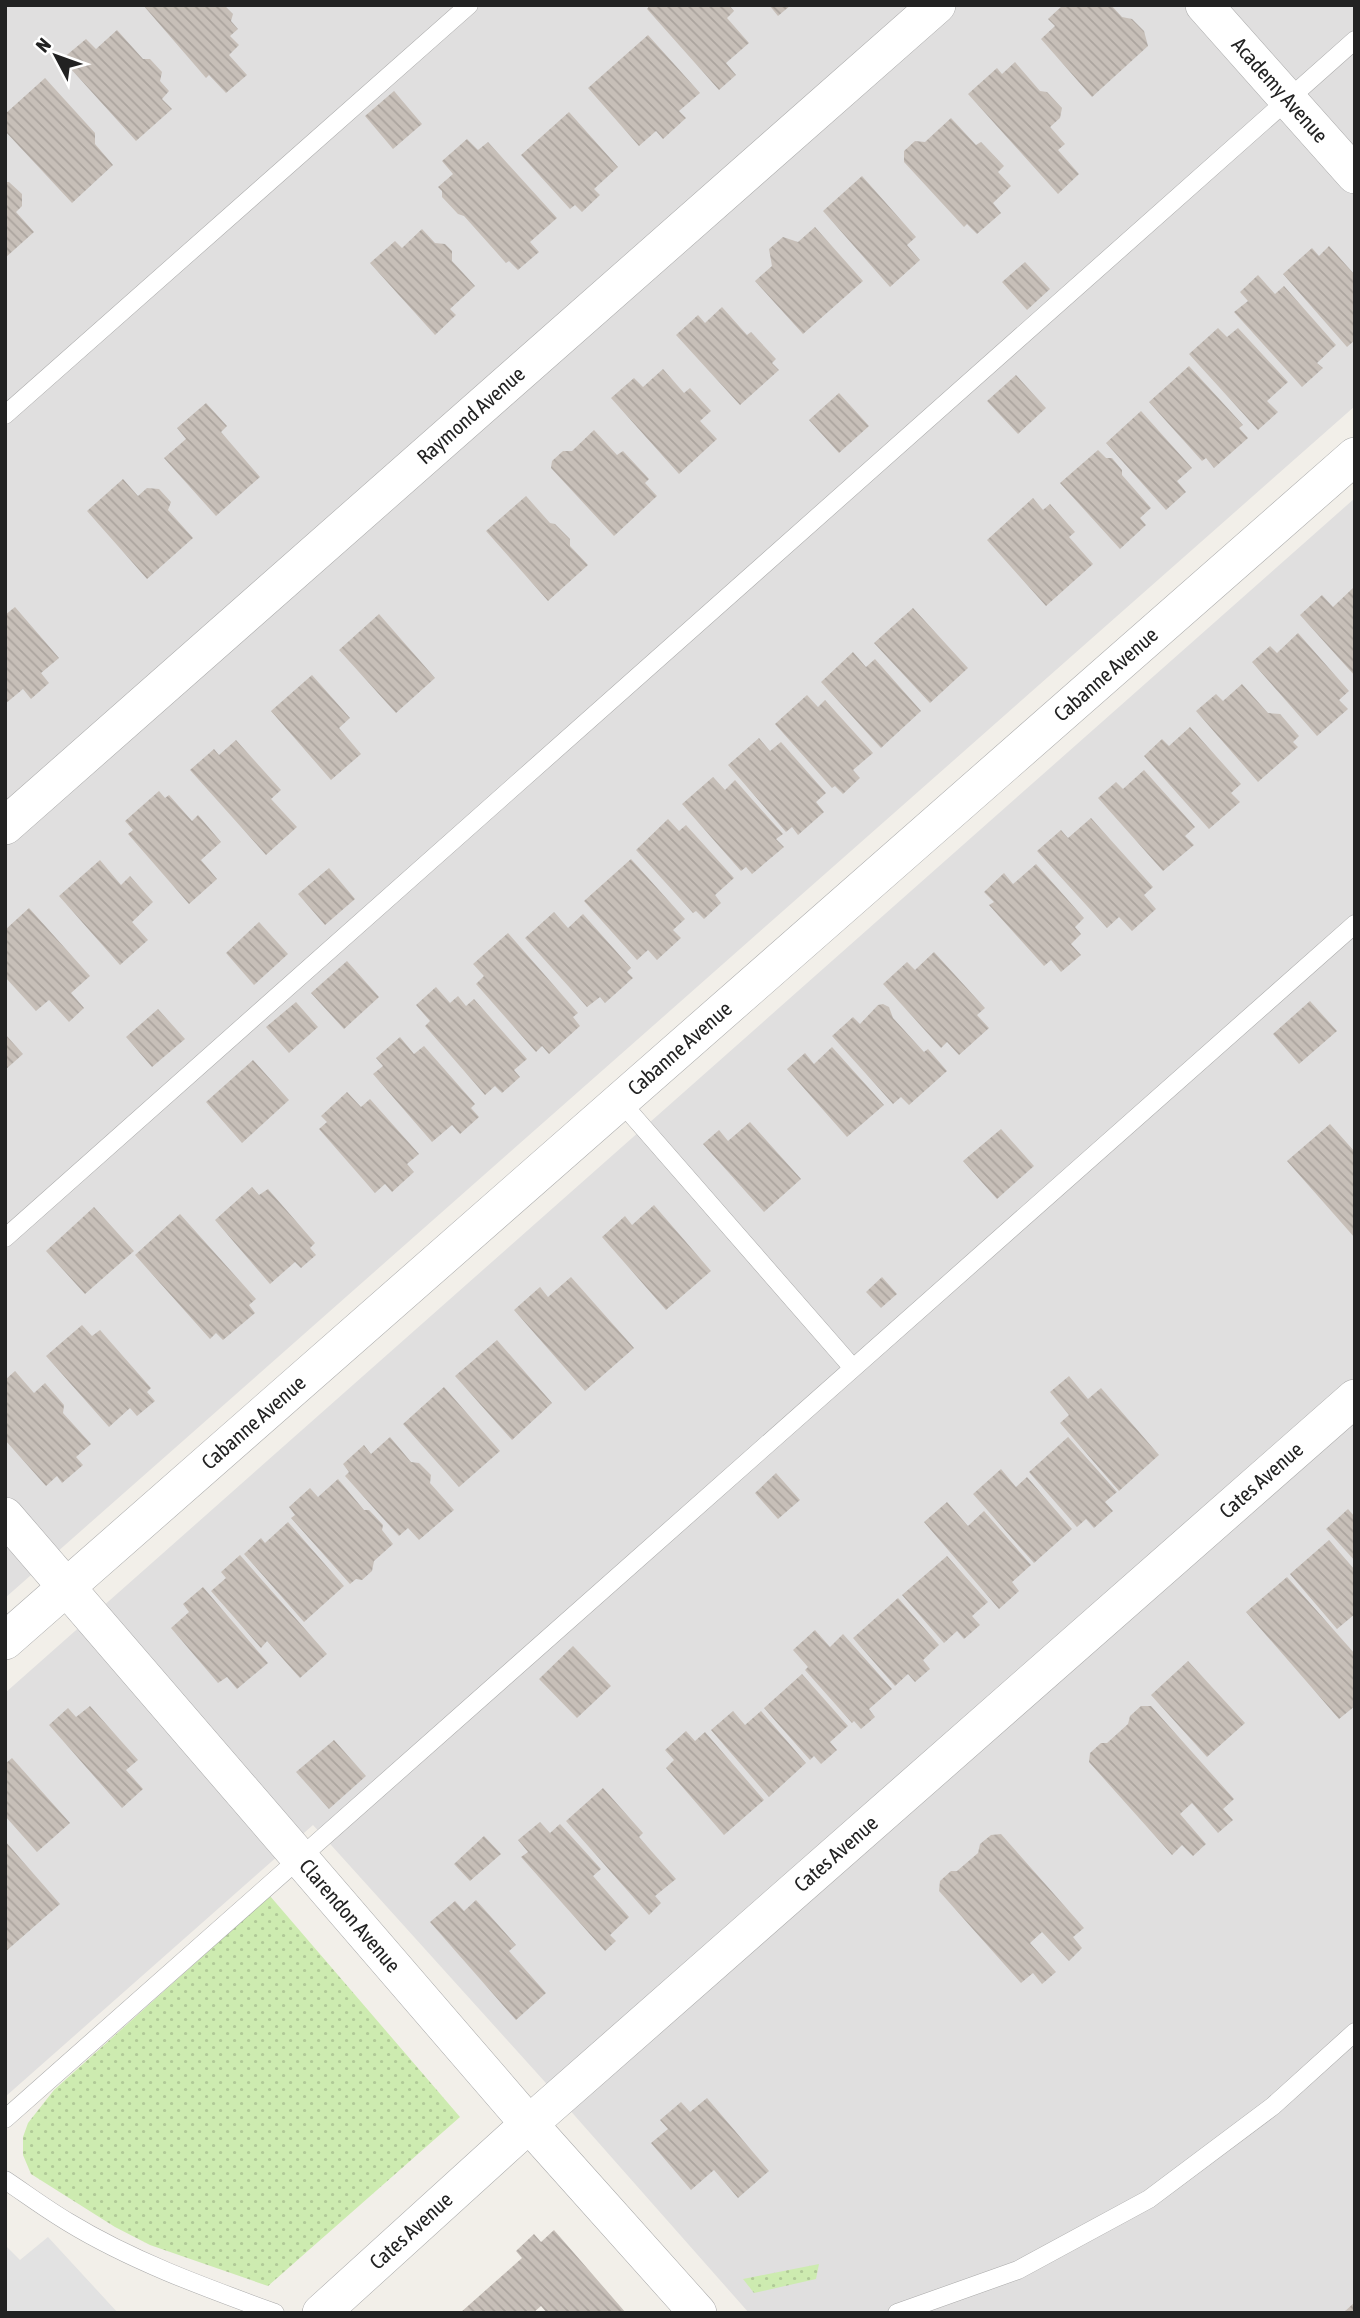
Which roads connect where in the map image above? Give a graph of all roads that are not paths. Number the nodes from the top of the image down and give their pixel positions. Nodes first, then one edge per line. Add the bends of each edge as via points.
1 (470, 5) edge
2 (937, 5) edge
3 (1204, 5) edge
4 (1355, 40) edge
5 (1287, 99) junction
6 (1355, 175) edge
7 (5, 415) edge
8 (1355, 456) edge
9 (5, 826) edge
10 (1355, 924) edge
11 (620, 1101) junction
12 (5, 1238) edge
13 (853, 1368) junction
14 (1355, 1398) edge
15 (5, 1516) edge
16 (66, 1587) junction
17 (5, 1641) edge
18 (300, 1857) junction
19 (1355, 2032) edge
20 (5, 2119) edge
21 (529, 2124) junction
22 (5, 2180) edge
23 (275, 2313) edge
24 (321, 2313) edge
25 (698, 2313) edge
26 (897, 2313) edge

1 - 7 lane
2 - 9 street, Raymond Avenue
3 - 5 street, Academy Avenue
4 - 5 lane
5 - 6 street, Academy Avenue
5 - 12 lane
8 - 11 street, Cabanne Avenue
10 - 13 lane
11 - 13 lane
11 - 16 street, Cabanne Avenue
13 - 18 lane
14 - 21 street, Cates Avenue
15 - 16 street, Clarendon Avenue
16 - 17 street, Cabanne Avenue
16 - 18 street, Clarendon Avenue
18 - 20 lane
18 - 21 street, Clarendon Avenue
19 - 26 lane via 1273,2106 1149,2199 1018,2270
21 - 24 street, Cates Avenue
21 - 25 street, Clarendon Avenue
22 - 23 lane via 69,2223 137,2258

